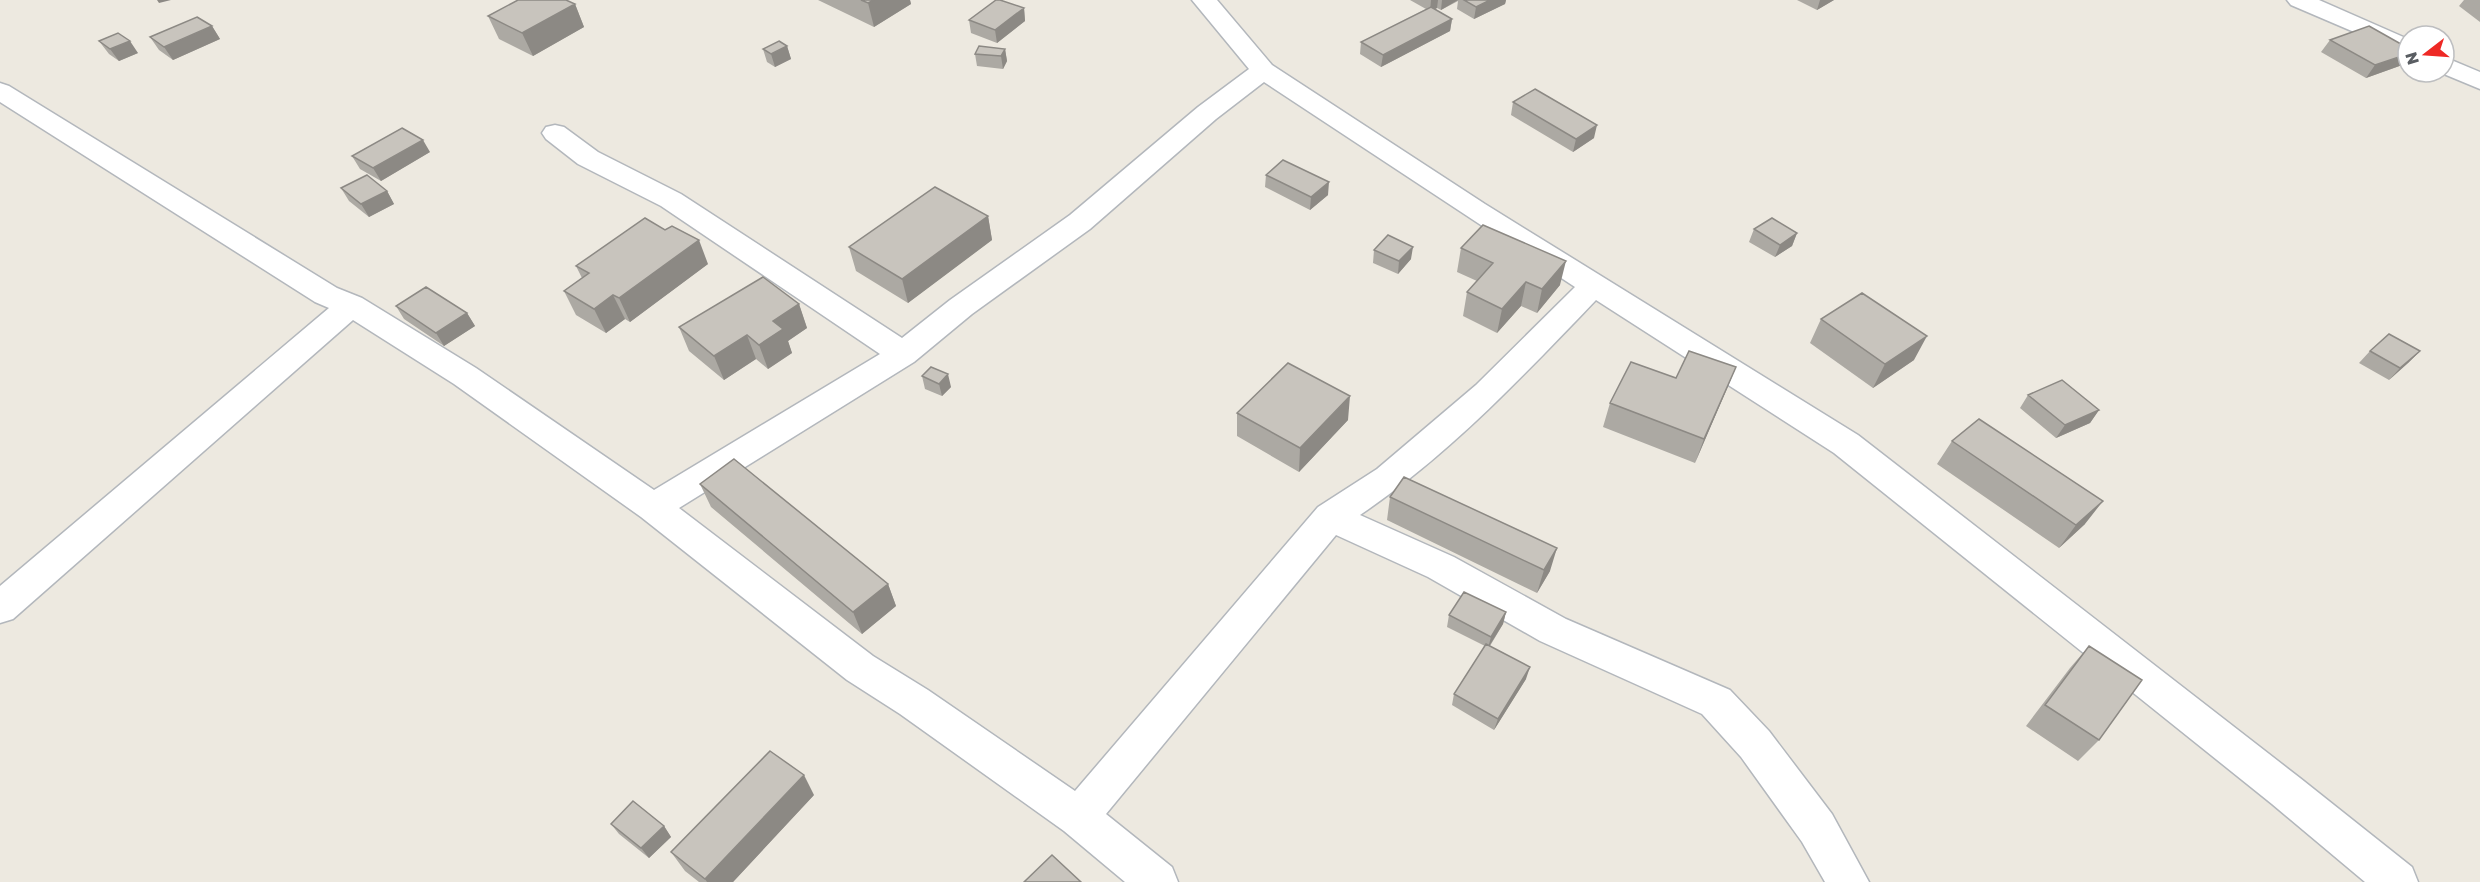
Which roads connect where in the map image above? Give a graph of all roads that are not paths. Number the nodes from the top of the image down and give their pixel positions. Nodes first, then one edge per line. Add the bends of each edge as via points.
1 (1204, 0) edge
2 (2299, 0) edge
3 (2396, 43) edge
4 (1263, 70) junction
5 (2456, 70) edge
6 (2480, 81) edge
7 (0, 91) edge
8 (555, 133) dead end
9 (1594, 285) junction
10 (351, 305) junction
11 (903, 354) junction
12 (653, 507) junction
13 (1330, 517) junction
14 (0, 609) edge
15 (1078, 817) junction
16 (1157, 882) edge
17 (1848, 882) edge
18 (2397, 882) edge

1 - 4 street
2 - 3 street
4 - 9 street
4 - 11 street via 1206,113 1080,222
5 - 6 street
7 - 10 street via 326,296
8 - 11 street via 588,158 690,212
9 - 13 street via 1460,416 1389,478
9 - 18 street via 1846,444
10 - 12 street via 465,376
10 - 14 street
11 - 12 street
12 - 15 street via 860,668
13 - 15 street
13 - 17 street via 1441,567 1553,630 1716,702 1755,744 1816,828
15 - 16 street

